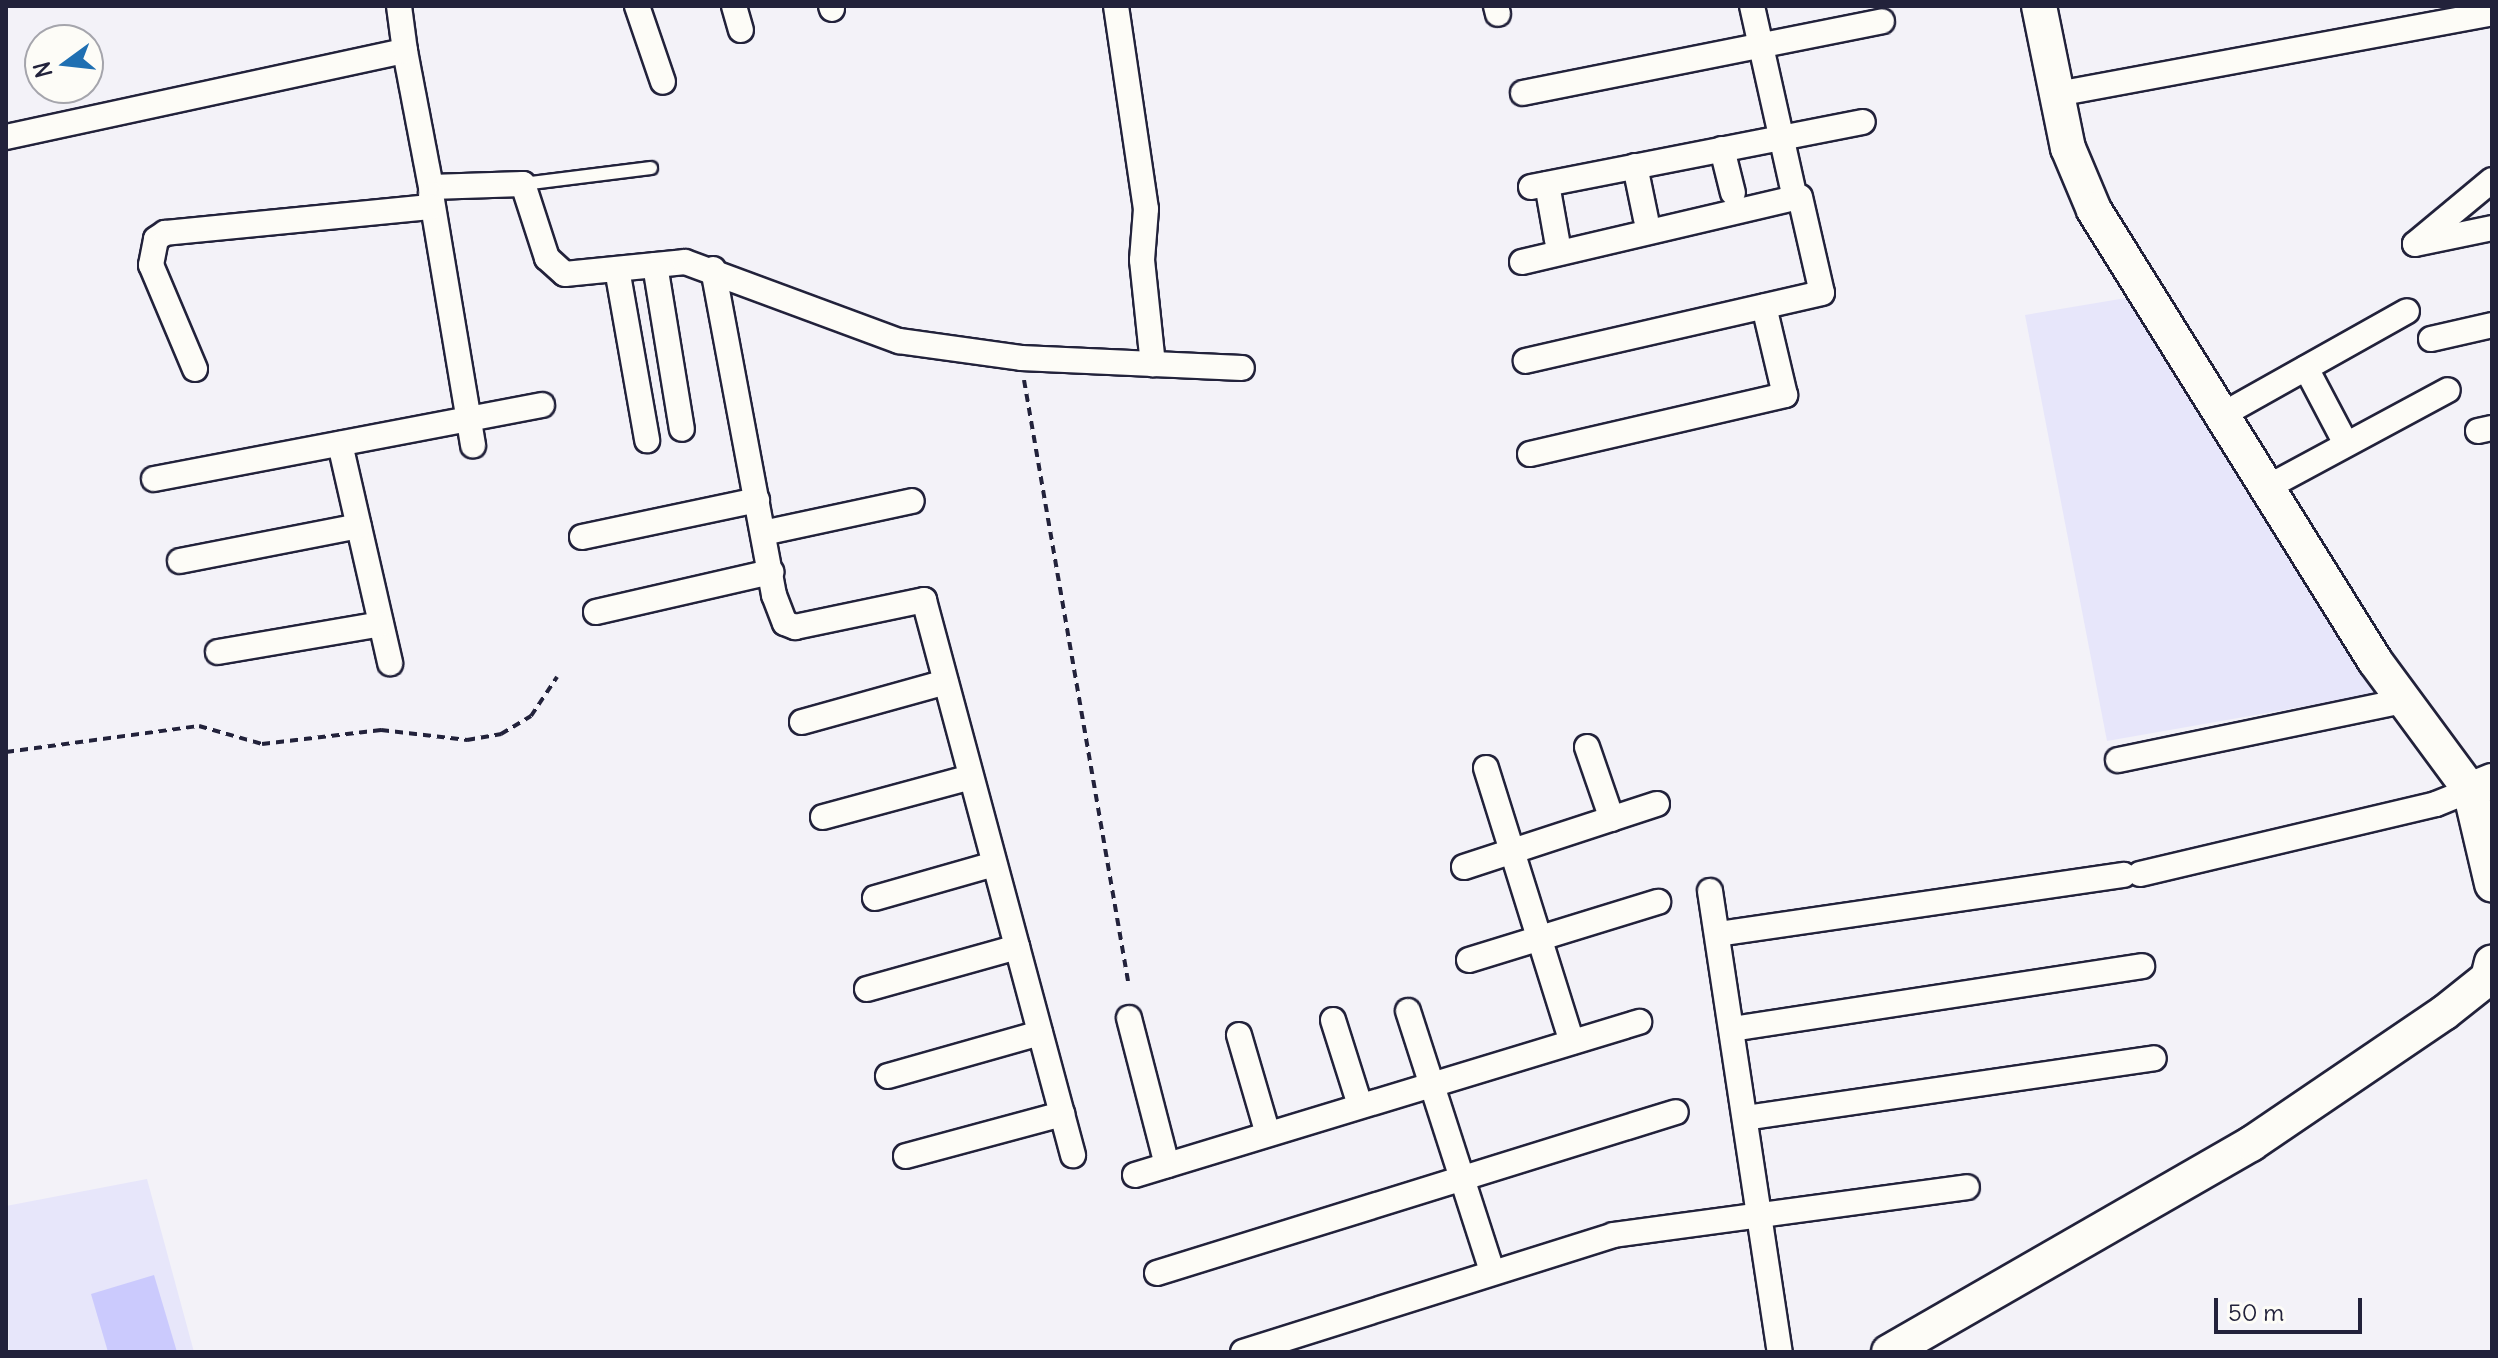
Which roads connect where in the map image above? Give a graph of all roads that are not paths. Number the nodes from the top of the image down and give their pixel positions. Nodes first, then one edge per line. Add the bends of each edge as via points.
1 (399, 6) edge
2 (637, 6) edge
3 (734, 6) edge
4 (1116, 6) edge
5 (1752, 6) edge
6 (2039, 6) edge
7 (2492, 13) edge
8 (1882, 21) dead end
9 (741, 30) dead end
10 (1761, 45) junction
11 (405, 51) junction
12 (663, 82) dead end
13 (1523, 93) dead end
14 (2057, 94) junction
15 (1863, 122) dead end
16 (6, 137) edge
17 (1782, 138) junction
18 (1722, 149) junction
19 (1635, 166) junction
20 (651, 168) dead end
21 (2492, 180) edge
22 (523, 184) junction
23 (1733, 193) dead end
24 (431, 197) junction
25 (1795, 198) junction
26 (1646, 219) dead end
27 (2492, 228) edge
28 (1557, 240) dead end
29 (1522, 262) dead end
30 (655, 265) junction
31 (617, 269) junction
32 (713, 269) junction
33 (1764, 306) junction
34 (2407, 311) dead end
35 (2492, 325) edge
36 (2431, 339) dead end
37 (1526, 361) dead end
38 (1153, 364) junction
39 (1242, 368) dead end
40 (2306, 368) junction
41 (195, 369) dead end
42 (2448, 390) dead end
43 (542, 405) dead end
44 (2222, 415) junction
45 (468, 420) junction
46 (682, 429) dead end
47 (647, 440) dead end
48 (340, 444) junction
49 (2346, 444) junction
50 (473, 446) dead end
51 (1530, 454) dead end
52 (154, 479) dead end
53 (2268, 487) junction
54 (757, 500) junction
55 (912, 501) dead end
56 (359, 526) junction
57 (763, 533) junction
58 (582, 537) dead end
59 (180, 561) dead end
60 (771, 572) junction
61 (596, 612) dead end
62 (381, 624) junction
63 (218, 652) dead end
64 (390, 663) dead end
65 (946, 682) junction
66 (2402, 701) junction
67 (802, 722) dead end
68 (1587, 747) dead end
69 (2118, 760) dead end
70 (1486, 768) dead end
71 (971, 777) junction
72 (2481, 786) edge
73 (1657, 804) dead end
74 (823, 817) dead end
75 (1612, 819) junction
76 (1512, 851) junction
77 (994, 864) junction
78 (1464, 867) dead end
79 (2492, 884) edge
80 (1710, 891) dead end
81 (875, 898) dead end
82 (1658, 902) dead end
83 (1718, 934) junction
84 (1539, 938) junction
85 (1017, 947) junction
86 (1469, 960) dead end
87 (2492, 962) edge
88 (2142, 966) dead end
89 (867, 989) dead end
90 (1408, 1011) dead end
91 (1129, 1018) dead end
92 (1333, 1020) dead end
93 (1639, 1022) dead end
94 (1732, 1029) junction
95 (1040, 1033) junction
96 (1239, 1035) dead end
97 (1572, 1042) junction
98 (2154, 1058) dead end
99 (888, 1076) dead end
100 (1432, 1084) junction
101 (1360, 1105) junction
102 (1676, 1112) dead end
103 (1062, 1114) junction
104 (1745, 1118) junction
105 (1268, 1134) junction
106 (1073, 1155) dead end
107 (906, 1156) dead end
108 (1167, 1165) junction
109 (1135, 1175) dead end
110 (1461, 1180) junction
111 (1967, 1187) dead end
112 (1759, 1214) junction
113 (1492, 1271) junction
114 (1157, 1273) dead end
115 (1243, 1352) edge
116 (1780, 1352) edge
117 (1889, 1352) edge

1 - 11 street
2 - 12 street
3 - 9 street
4 - 38 street via 1146,209 1142,260
5 - 10 street
6 - 14 street
7 - 14 street
8 - 10 street
10 - 13 street
10 - 17 street
11 - 16 street
11 - 24 street
14 - 44 street via 2068,148 2094,210
15 - 17 street
17 - 18 street
17 - 25 street
18 - 19 street
18 - 23 street
19 - 26 street
19 - 28 street via 1539,186
20 - 22 lane
21 - 27 street via 2415,244
22 - 24 street
22 - 31 street via 553,269 565,274
24 - 41 street via 165,233 156,239 151,265
24 - 45 street
25 - 29 street
25 - 33 street via 1800,197 1822,293
30 - 31 street
30 - 32 street via 685,262
30 - 46 street
31 - 47 street
32 - 38 street via 881,337 1021,358
32 - 54 street
33 - 37 street
33 - 51 street via 1785,395
34 - 40 street
35 - 36 street
38 - 39 street
40 - 44 street
40 - 49 street
42 - 49 street
43 - 45 street
44 - 53 street
45 - 48 street
45 - 50 street
48 - 52 street
48 - 56 street
49 - 53 street
53 - 66 street
54 - 57 street
54 - 58 street
55 - 57 street
56 - 59 street
56 - 62 street
57 - 60 street
60 - 61 street
60 - 65 street via 779,611 795,627 924,600
62 - 63 street
62 - 64 street
65 - 67 street
65 - 71 street
66 - 69 street
66 - 72 street
68 - 75 street
70 - 76 street
71 - 74 street
71 - 77 street
72 - 79 street
72 - 83 street via 2436,804 2132,874
73 - 75 street
75 - 76 street
76 - 78 street
76 - 84 street
77 - 81 street
77 - 85 street
80 - 83 street
82 - 84 street
83 - 94 street
84 - 86 street
84 - 97 street
85 - 89 street
85 - 95 street
87 - 117 street via 2488,978 2444,1013 2251,1144
88 - 94 street
90 - 100 street
91 - 108 street
92 - 101 street
93 - 97 street
94 - 104 street
95 - 99 street
95 - 103 street
96 - 105 street
97 - 100 street
98 - 104 street
100 - 101 street
100 - 110 street
101 - 105 street
102 - 110 street
103 - 106 street
103 - 107 street
104 - 112 street
105 - 108 street
108 - 109 street
110 - 113 street
110 - 114 street
111 - 112 street
112 - 113 street via 1613,1235
112 - 116 street
113 - 115 street

